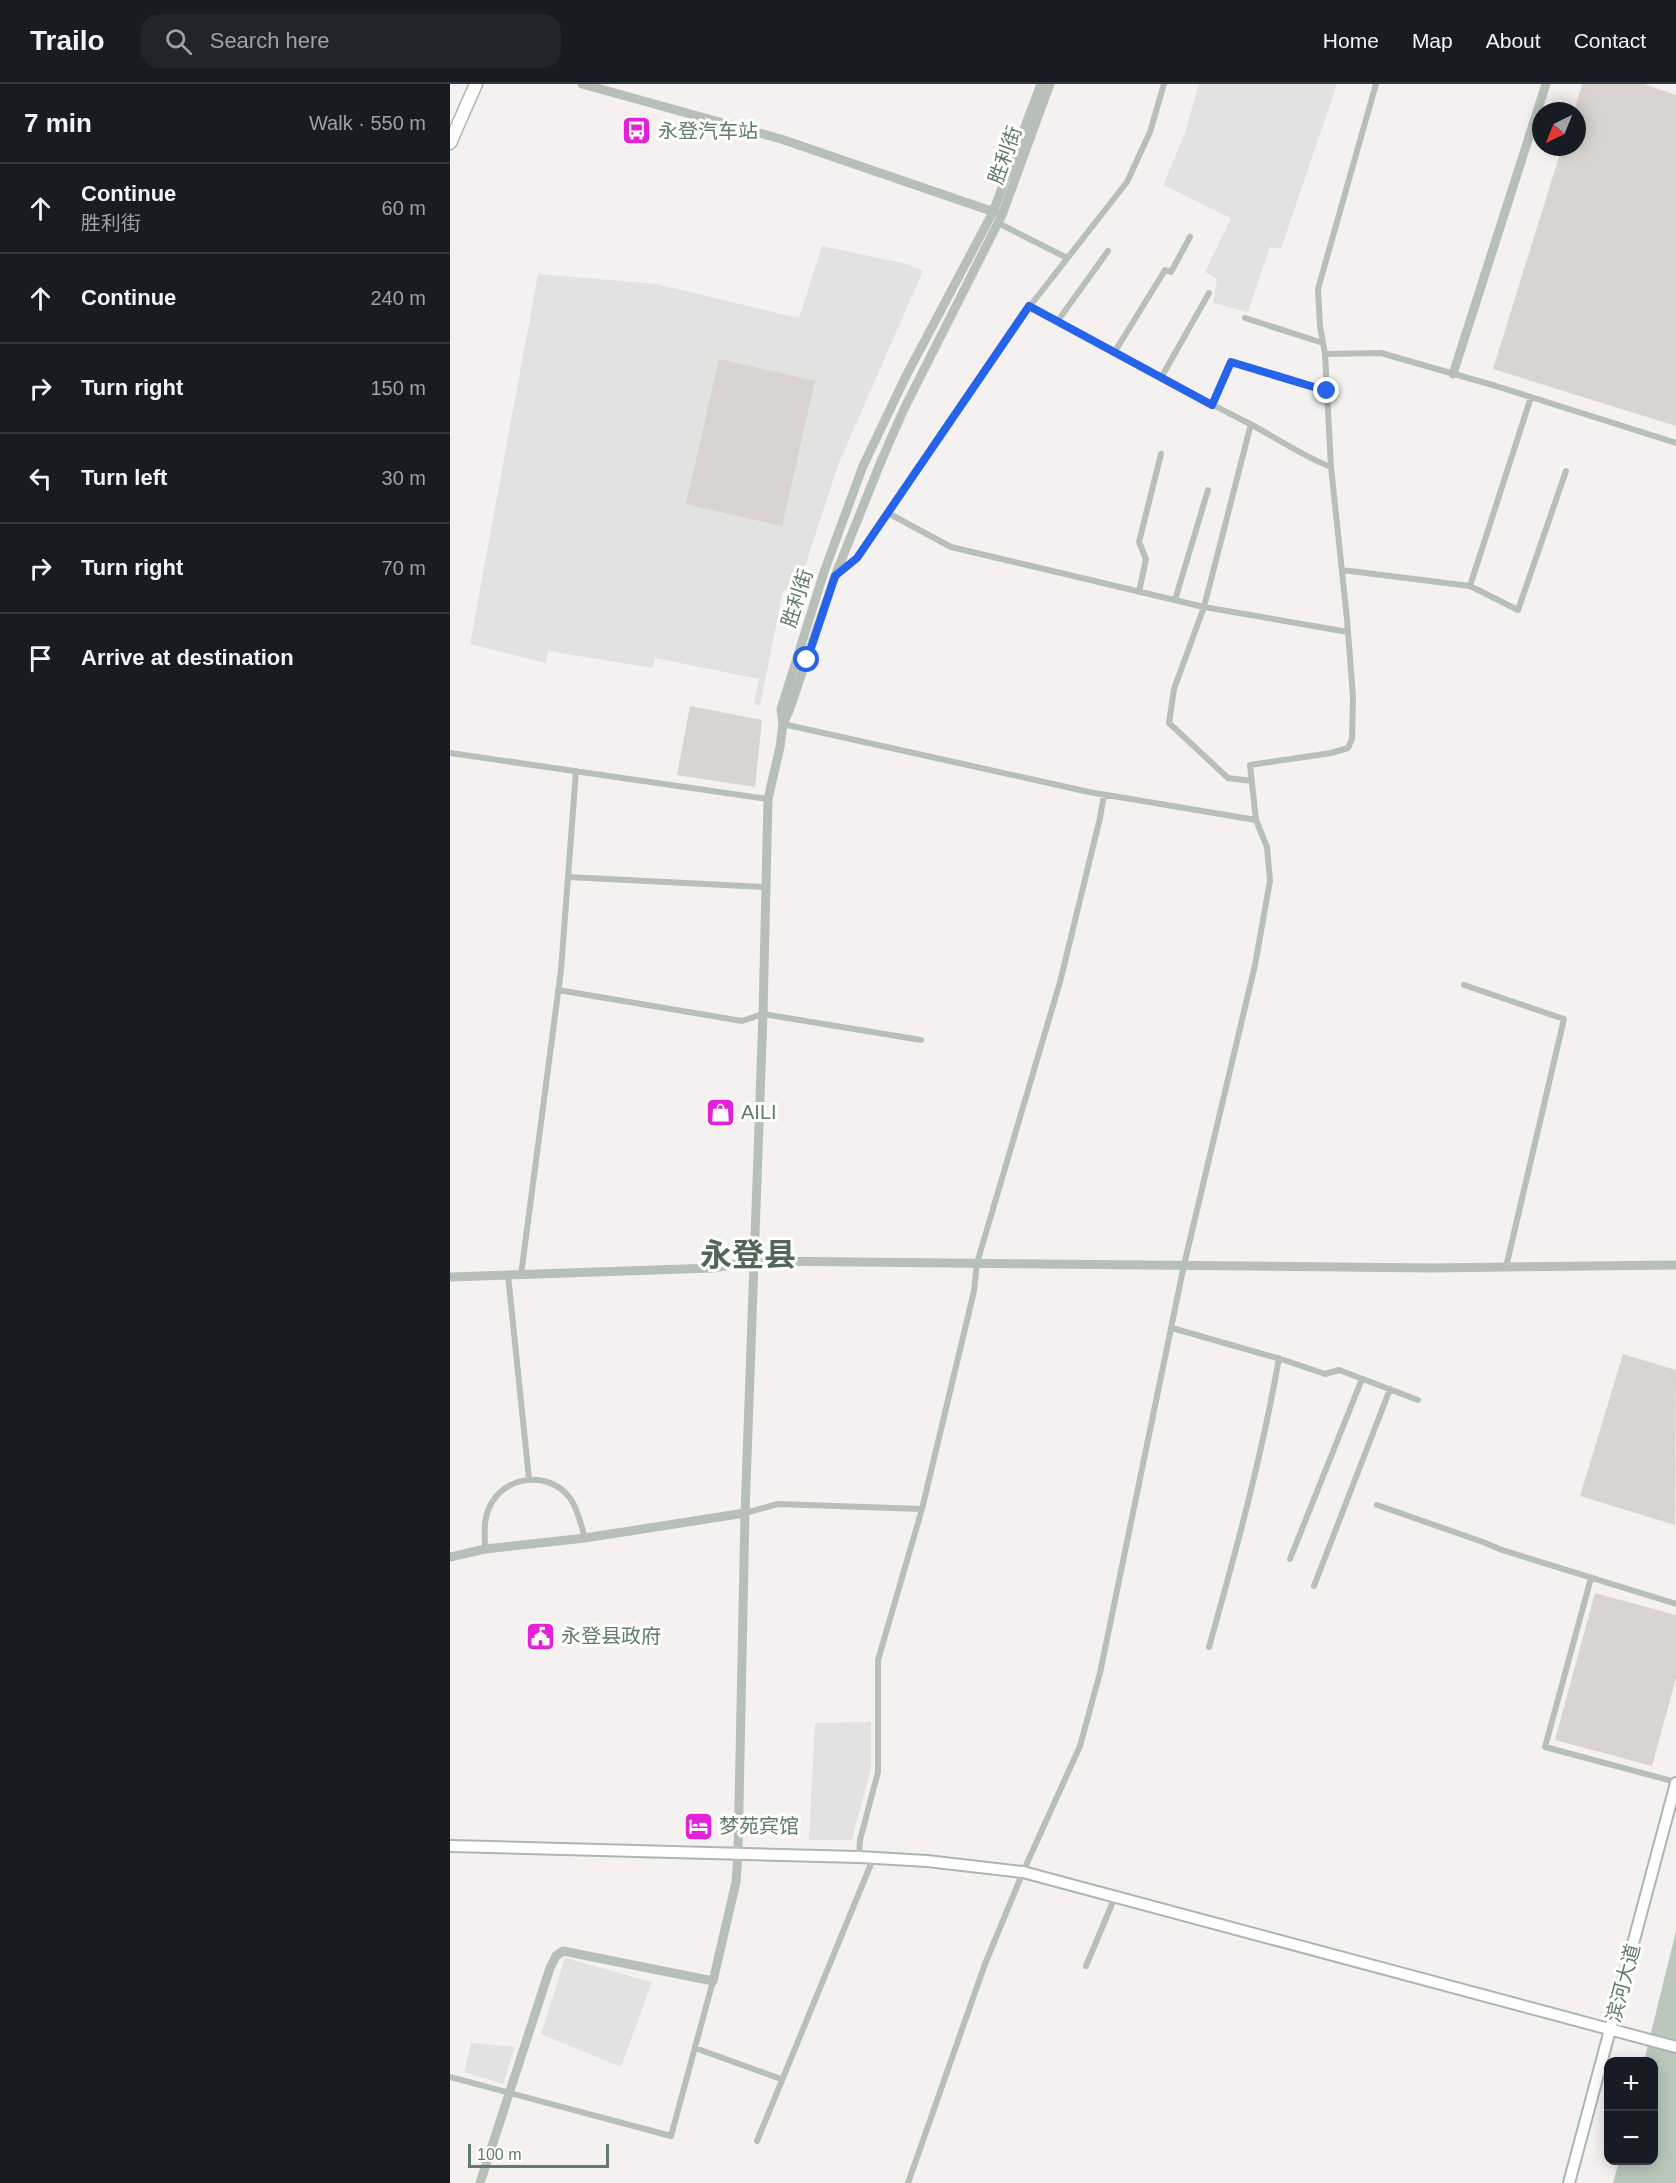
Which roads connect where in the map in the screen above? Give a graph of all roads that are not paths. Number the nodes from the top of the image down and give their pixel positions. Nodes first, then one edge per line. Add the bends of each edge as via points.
1 (476, 84) edge
2 (582, 84) edge
3 (1041, 84) edge
4 (1050, 84) edge
5 (1164, 84) edge
6 (1376, 84) edge
7 (1546, 84) edge
8 (450, 143) edge
9 (998, 217) junction
10 (1190, 237) dead end
11 (1108, 251) dead end
12 (1067, 258) junction
13 (1209, 293) dead end
14 (1029, 306) junction
15 (1245, 318) dead end
16 (1057, 322) junction
17 (1323, 343) junction
18 (1114, 353) junction
19 (1325, 354) junction
20 (1453, 374) junction
21 (1161, 378) junction
22 (1327, 391) junction
23 (1531, 397) junction
24 (1212, 405) junction
25 (1251, 424) junction
26 (1676, 443) edge
27 (1161, 454) dead end
28 (1331, 467) junction
29 (1566, 471) dead end
30 (1208, 490) dead end
31 (888, 513) junction
32 (1342, 570) junction
33 (835, 576) junction
34 (1470, 586) junction
35 (1139, 592) junction
36 (1175, 600) junction
37 (1204, 607) junction
38 (1348, 632) junction
39 (783, 724) junction
40 (450, 753) edge
41 (576, 771) junction
42 (1252, 781) junction
43 (1104, 795) junction
44 (768, 799) junction
45 (1256, 820) junction
46 (568, 877) junction
47 (766, 887) junction
48 (1464, 985) dead end
49 (558, 990) junction
50 (763, 1014) junction
51 (921, 1040) dead end
52 (755, 1261) junction
53 (977, 1263) junction
54 (1185, 1265) junction
55 (1676, 1265) edge
56 (1506, 1267) junction
57 (508, 1275) junction
58 (521, 1275) junction
59 (450, 1277) edge
60 (1172, 1328) junction
61 (1279, 1358) junction
62 (1362, 1378) junction
63 (1390, 1389) junction
64 (1418, 1400) dead end
65 (528, 1479) junction
66 (1377, 1505) dead end
67 (922, 1509) junction
68 (745, 1513) junction
69 (585, 1538) junction
70 (485, 1550) junction
71 (450, 1557) edge
72 (1290, 1559) dead end
73 (1592, 1578) junction
74 (1314, 1586) dead end
75 (1676, 1604) edge
76 (1209, 1647) dead end
77 (1676, 1782) edge
78 (450, 1846) edge
79 (738, 1854) junction
80 (860, 1857) junction
81 (873, 1859) junction
82 (1023, 1872) junction
83 (1115, 1897) junction
84 (1086, 1966) dead end
85 (713, 1981) junction
86 (1610, 2031) junction
87 (1676, 2047) edge
88 (695, 2048) junction
89 (450, 2076) edge
90 (781, 2079) junction
91 (510, 2093) junction
92 (756, 2141) dead end
93 (480, 2183) edge
94 (908, 2183) edge
95 (1569, 2183) edge

1 - 8 main road
2 - 9 street via 781,139
3 - 9 street, 胜利街
4 - 9 street, 胜利街
5 - 12 street via 1150,132 1127,182
6 - 17 street via 1318,289
7 - 20 street
9 - 12 street
9 - 33 street, 胜利街 via 903,409
9 - 39 street, 胜利街 via 906,376 863,466 824,572 781,709
10 - 18 street via 1171,272 1166,270
11 - 16 street
12 - 14 street
13 - 21 street
14 - 16 street
14 - 31 street
15 - 17 street
16 - 18 street
17 - 19 street
18 - 21 street
19 - 20 street via 1380,353
19 - 22 street
20 - 23 street
21 - 24 street
22 - 24 street via 1231,362
22 - 28 street
23 - 26 street
23 - 34 street
24 - 25 street
25 - 28 street
25 - 37 street
27 - 35 street via 1139,542 1146,559
28 - 32 street
29 - 34 street via 1518,610
30 - 36 street
31 - 33 street via 857,558
31 - 35 street via 951,547
32 - 34 street
32 - 38 street
33 - 39 street, 胜利街
35 - 36 street
36 - 37 street
37 - 38 street
37 - 42 street via 1174,689 1169,723 1228,778
38 - 42 street via 1353,697 1352,739 1348,748 1250,765
39 - 43 street
39 - 44 street
40 - 41 street
41 - 44 street
41 - 46 street
42 - 45 street
43 - 45 street
43 - 53 street via 1060,982
44 - 47 street
45 - 54 street via 1267,847 1270,881 1256,965
46 - 47 street
46 - 49 street
47 - 50 street
48 - 56 street via 1564,1019
49 - 50 street via 742,1021
49 - 58 street
50 - 51 street
50 - 52 street
52 - 53 street
52 - 58 street via 713,1268
52 - 68 street
53 - 54 street
53 - 67 street via 974,1291
54 - 56 street
54 - 60 street
55 - 56 street
57 - 58 street
57 - 59 street
57 - 65 street
60 - 61 street
60 - 82 street via 1098,1684 1080,1746
61 - 62 street via 1325,1374 1338,1370
61 - 76 street via 1248,1508
62 - 63 street
62 - 72 street
63 - 64 street
63 - 74 street
65 - 69 street via 544,1481 565,1493 575,1506
65 - 70 street via 507,1486 492,1502 485,1523
66 - 73 street via 1502,1551
67 - 68 street via 778,1504
67 - 80 street via 878,1660 878,1772 860,1840
68 - 69 street
68 - 79 street
69 - 70 street
70 - 71 street
73 - 75 street
73 - 77 street via 1545,1747
77 - 86 main road, 滨河大道
78 - 79 main road
79 - 80 main road
79 - 85 street via 736,1882
80 - 81 main road
81 - 82 main road
81 - 90 street
82 - 83 main road
82 - 94 street via 985,1964
83 - 84 street
83 - 86 main road
85 - 88 street
85 - 91 street via 563,1951 550,1968
86 - 87 main road
86 - 95 main road, 滨河大道
88 - 90 street
88 - 91 street via 671,2136
89 - 91 street
90 - 92 street
91 - 93 street

